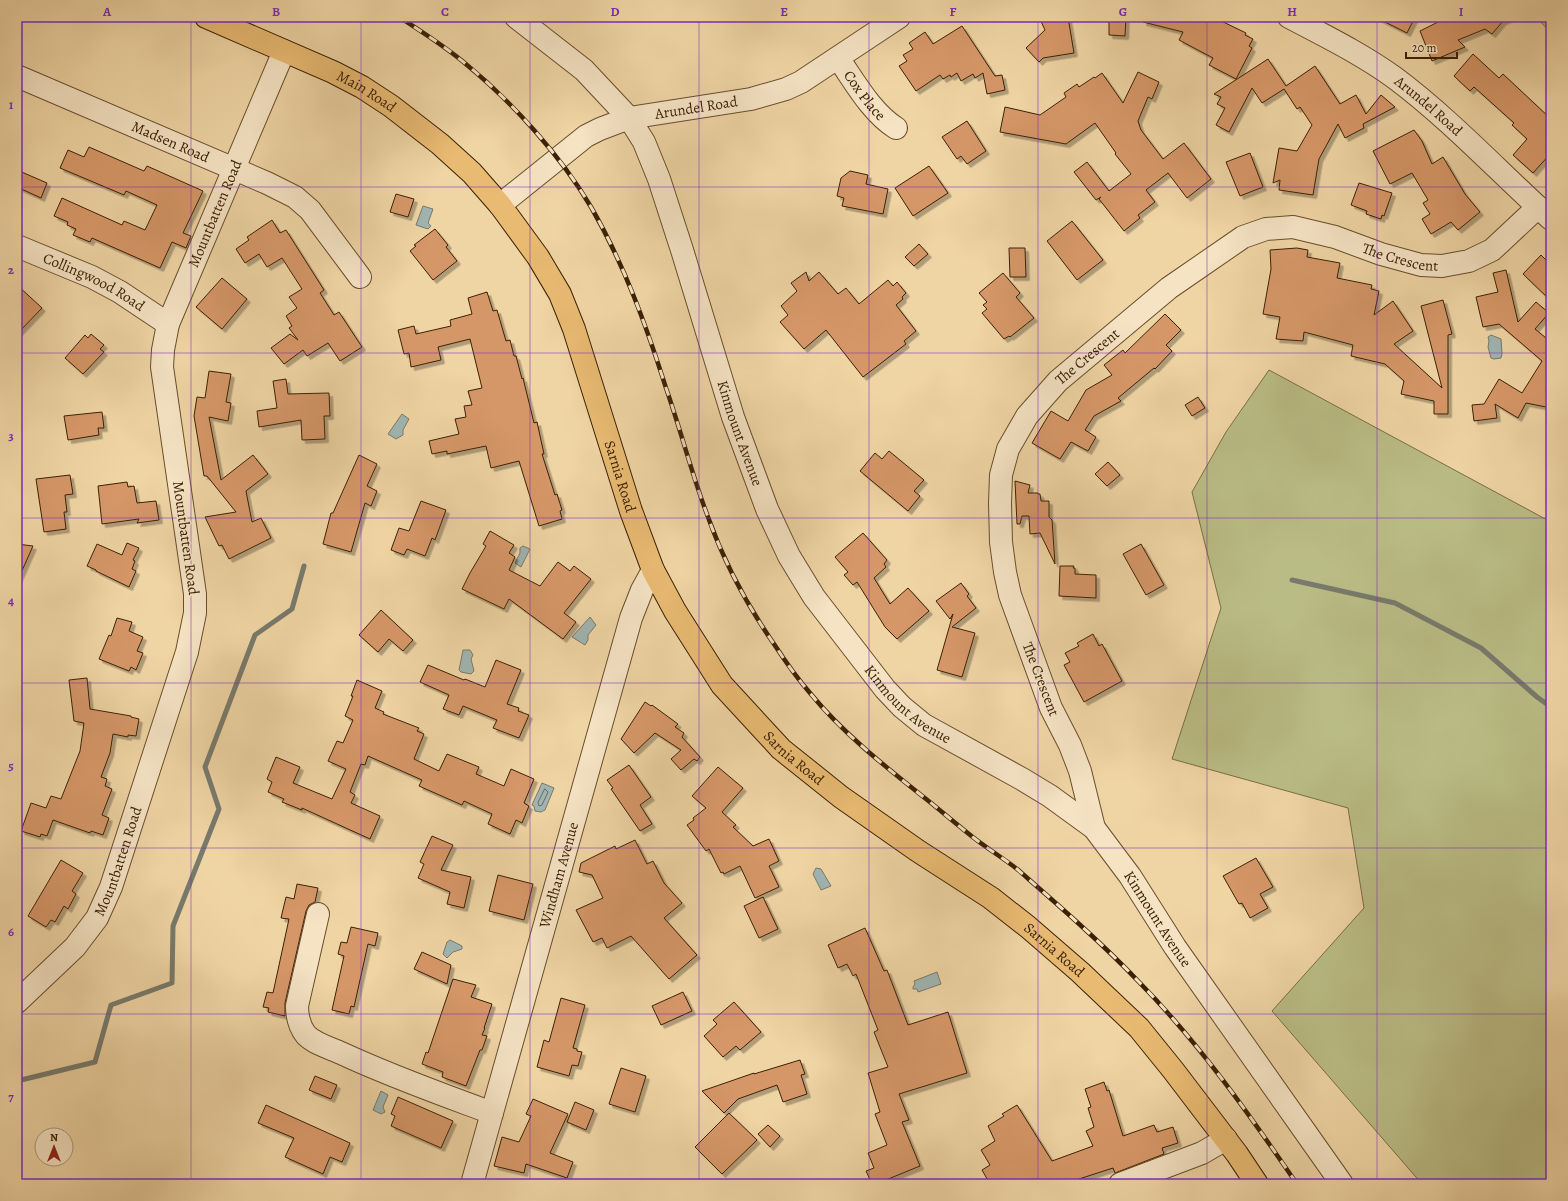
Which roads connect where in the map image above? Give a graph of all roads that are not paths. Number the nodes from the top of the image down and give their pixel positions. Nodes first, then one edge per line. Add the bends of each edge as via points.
1 (206, 17) edge
2 (516, 17) edge
3 (899, 17) edge
4 (1289, 17) edge
5 (284, 51) junction
6 (838, 58) junction
7 (17, 76) edge
8 (629, 118) junction
9 (896, 128) dead end
10 (234, 169) junction
11 (500, 205) junction
12 (1545, 213) edge
13 (17, 246) edge
14 (360, 277) dead end
15 (168, 324) junction
16 (653, 570) junction
17 (1094, 828) junction
18 (318, 914) dead end
19 (17, 1002) edge
20 (492, 1113) junction
21 (1226, 1139) junction
22 (472, 1184) edge
23 (1120, 1184) edge
24 (1257, 1184) edge
25 (1342, 1184) edge

1 - 5 main road, Main Road
2 - 8 street, Kinmount Avenue via 584,70
3 - 6 street, Arundel Road
4 - 12 street, Arundel Road via 1352,51 1394,78 1436,112
5 - 10 street, Mountbatten Road
5 - 11 main road, Main Road via 333,72 391,106 472,173
6 - 8 street, Arundel Road via 801,82 771,94
6 - 9 street, Cox Place via 876,111
7 - 10 street, Madsen Road
8 - 11 street, Arundel Road via 586,136
8 - 17 street, Kinmount Avenue via 644,142 659,179 733,417 768,509 789,556 814,597 884,689 902,707 924,725 1050,796
10 - 14 street, Madsen Road via 295,197 310,210
10 - 15 street, Mountbatten Road
11 - 16 main road, Sarnia Road via 538,257 560,294 574,329 631,511
12 - 17 street, The Crescent via 1492,250 1469,261 1442,266 1421,265 1335,237 1293,227 1266,229 1243,237 1169,288 1058,381 1027,416 1008,449 1001,475 1001,542 1004,572 1051,708 1080,771
13 - 15 street, Collingwood Road via 92,277
15 - 19 street, Mountbatten Road via 162,367 195,594 192,634 111,887 97,918 75,947
16 - 20 street, Windham Avenue via 631,618
16 - 21 main road, Sarnia Road via 675,611 722,685 781,749 854,806 991,898 1075,967 1139,1028
17 - 25 street, Kinmount Avenue via 1130,876 1175,947
18 - 20 street via 297,1006 297,1016 306,1035 315,1042 362,1063
20 - 22 street, Windham Avenue
21 - 23 street via 1202,1153
21 - 24 main road, Sarnia Road

